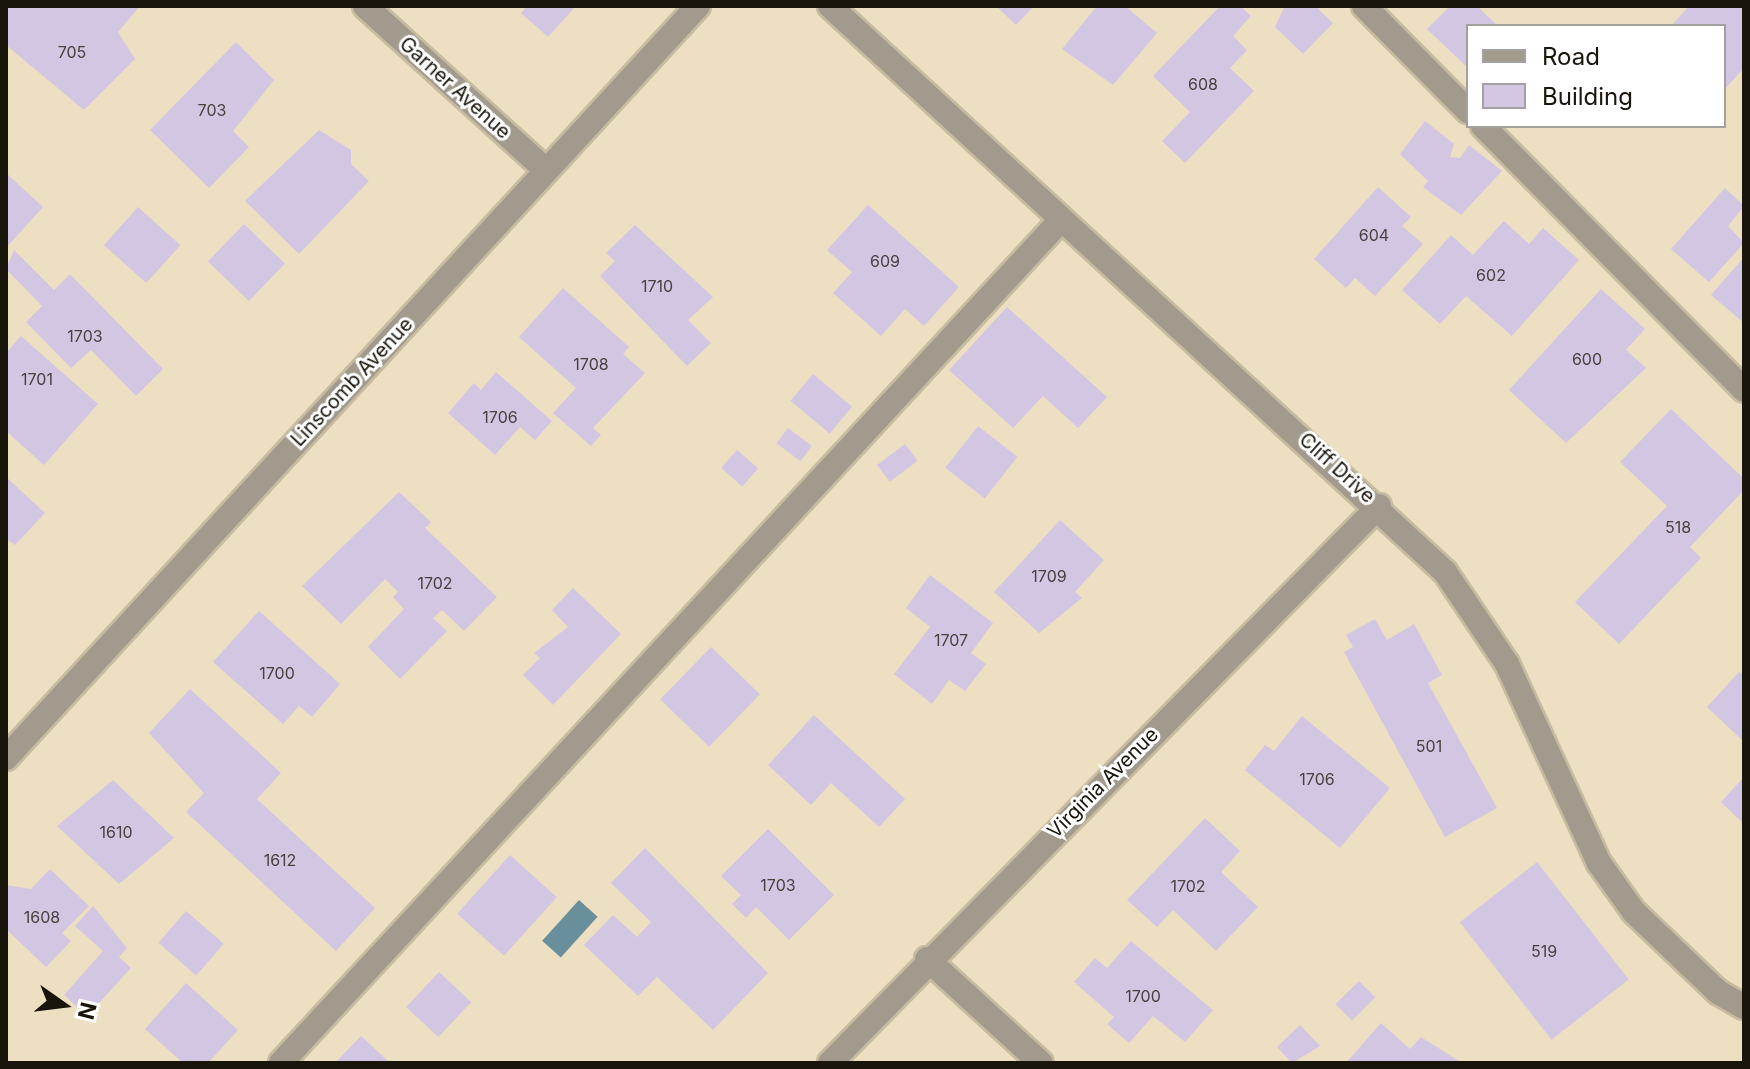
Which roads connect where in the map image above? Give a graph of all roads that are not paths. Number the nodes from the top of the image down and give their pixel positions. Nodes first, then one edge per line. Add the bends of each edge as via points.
1 (365, 6) edge
2 (698, 6) edge
3 (830, 6) edge
4 (1364, 6) edge
5 (1466, 109) edge
6 (1485, 128) edge
7 (546, 170) junction
8 (1060, 221) junction
9 (1744, 390) edge
10 (1379, 506) junction
11 (6, 758) edge
12 (927, 959) junction
13 (1744, 1007) edge
14 (281, 1063) edge
15 (830, 1063) edge
16 (1041, 1063) edge

1 - 7 street, Garner Avenue
2 - 7 street, Linscomb Avenue
3 - 8 street, Cliff Drive
4 - 5 street
6 - 9 street
7 - 11 street, Linscomb Avenue
8 - 10 street, Cliff Drive
8 - 14 street
10 - 12 street, Virginia Avenue
10 - 13 street, Cliff Drive via 1445,572 1507,664 1616,887 1718,992
12 - 15 street, Virginia Avenue
12 - 16 street

